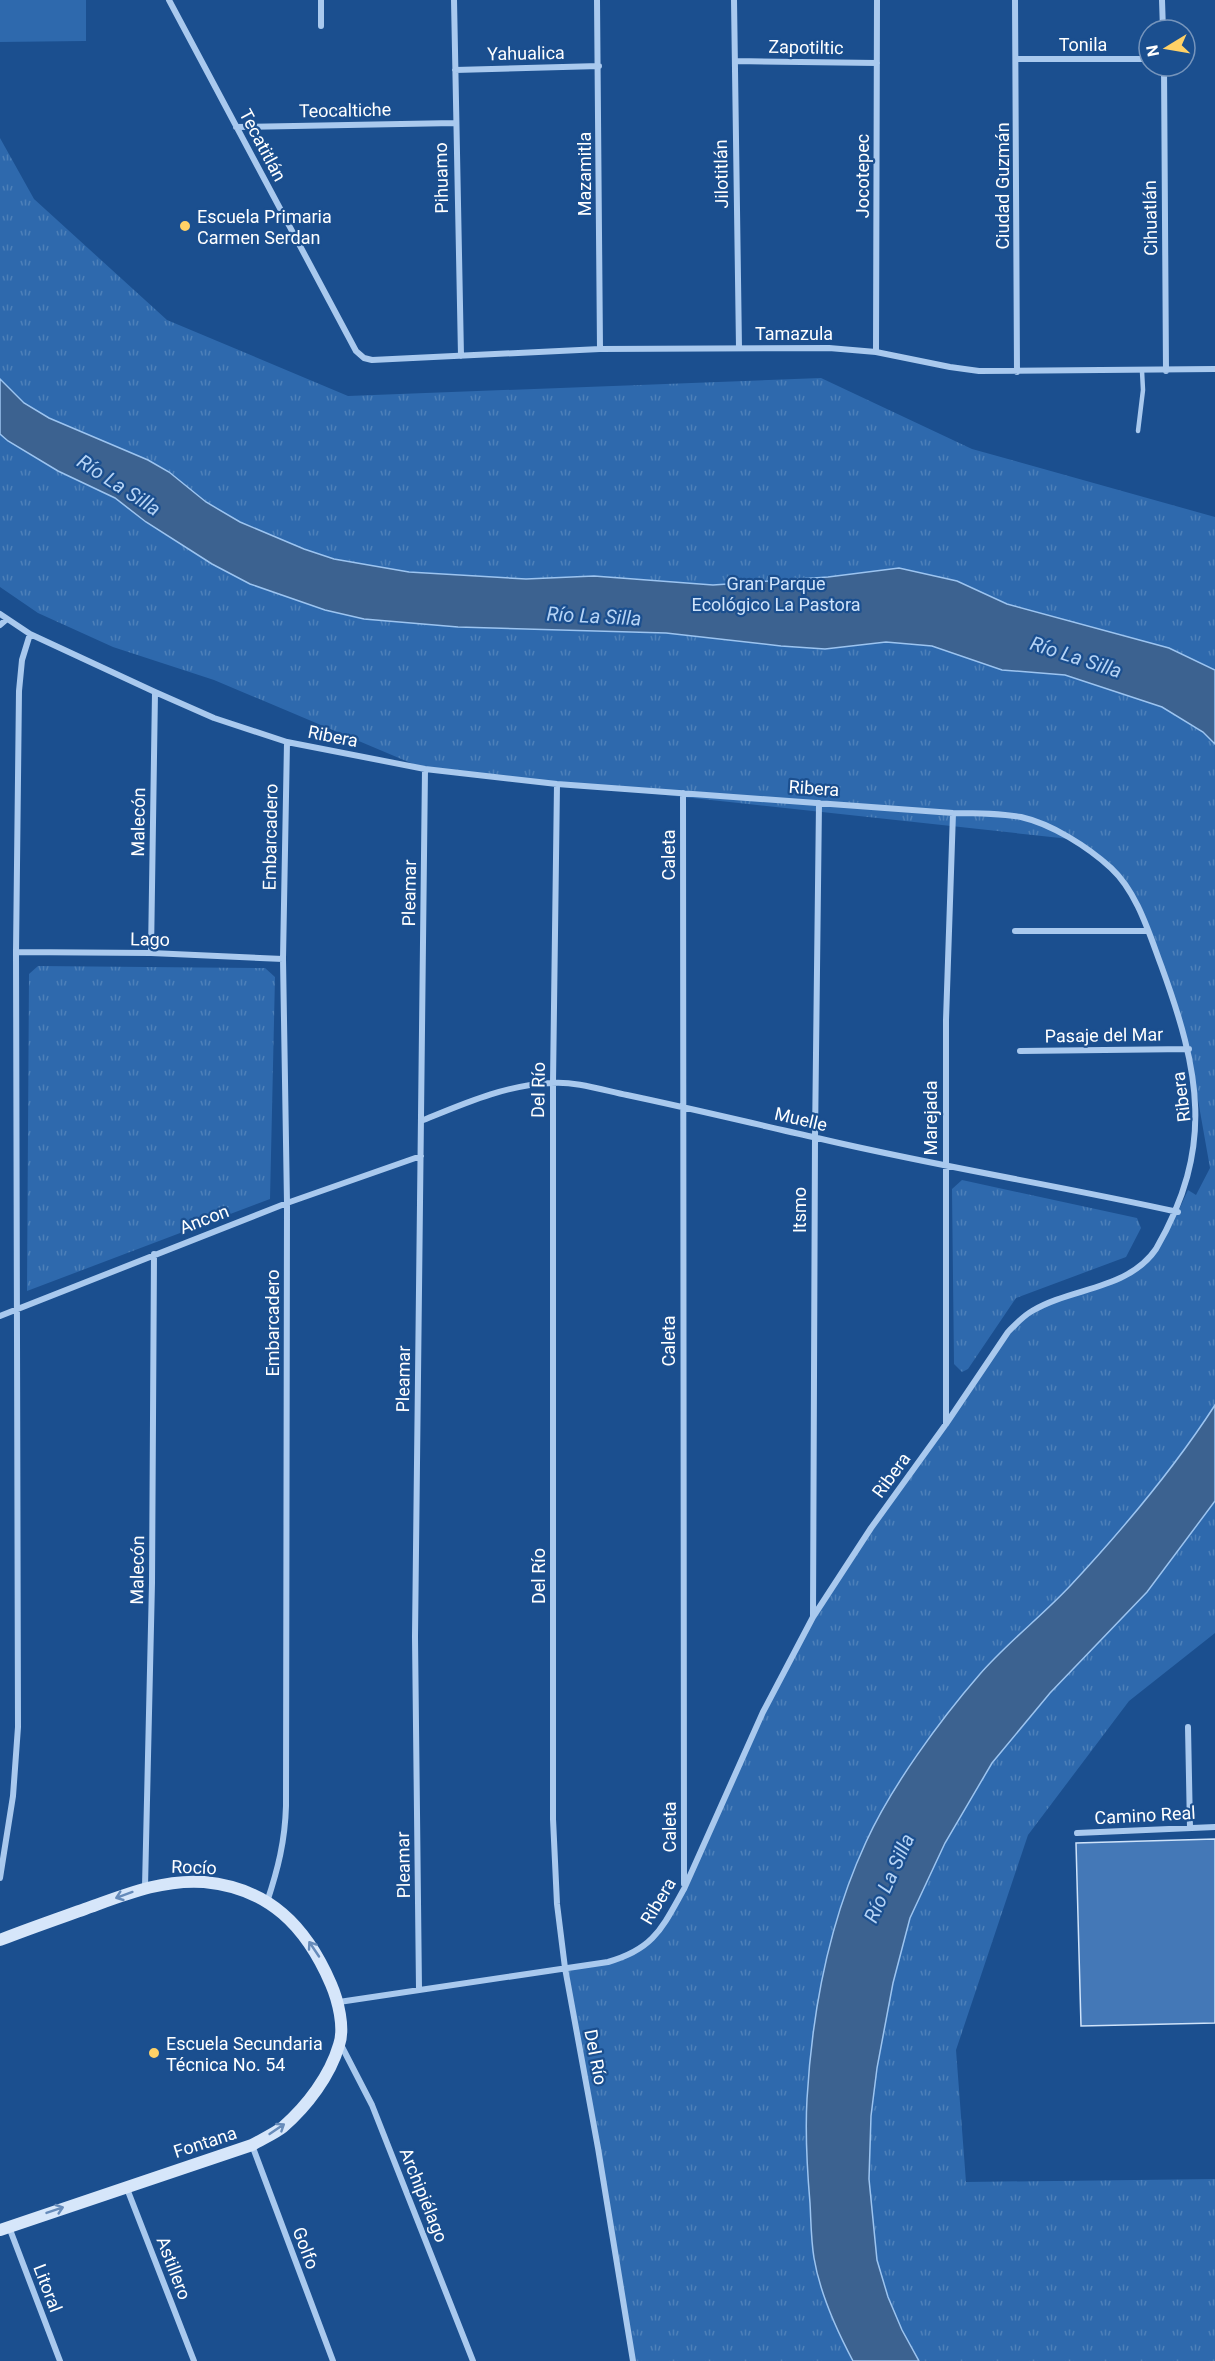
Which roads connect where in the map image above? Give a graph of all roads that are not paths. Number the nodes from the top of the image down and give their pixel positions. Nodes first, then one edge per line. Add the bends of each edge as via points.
1 (170, 0) edge
2 (321, 0) edge
3 (454, 0) edge
4 (597, 0) edge
5 (734, 0) edge
6 (876, 0) edge
7 (1015, 0) edge
8 (1162, 0) edge
9 (1163, 18) edge
10 (321, 26) dead end
11 (1016, 59) junction
12 (1137, 59) edge
13 (735, 61) junction
14 (877, 63) junction
15 (599, 66) junction
16 (455, 70) junction
17 (1164, 78) edge
18 (455, 123) junction
19 (236, 127) junction
20 (739, 348) junction
21 (600, 349) junction
22 (876, 352) junction
23 (461, 356) junction
24 (372, 360) joint
25 (1215, 369) edge
26 (1142, 371) junction
27 (1166, 371) junction
28 (1017, 372) junction
29 (1138, 431) dead end
30 (0, 614) edge
31 (7, 619) junction
32 (0, 625) edge
33 (30, 634) junction
34 (155, 692) junction
35 (287, 742) junction
36 (425, 769) junction
37 (557, 784) junction
38 (683, 793) junction
39 (819, 803) junction
40 (953, 813) junction
41 (1015, 931) dead end
42 (1148, 931) junction
43 (16, 952) junction
44 (151, 953) junction
45 (283, 959) junction
46 (1189, 1048) junction
47 (1020, 1051) dead end
48 (553, 1082) junction
49 (683, 1107) junction
50 (421, 1121) junction
51 (815, 1138) junction
52 (421, 1156) junction
53 (945, 1167) junction
54 (287, 1203) junction
55 (1178, 1212) junction
56 (154, 1254) junction
57 (18, 1309) junction
58 (0, 1316) edge
59 (946, 1424) junction
60 (813, 1617) junction
61 (1188, 1726) dead end
62 (1215, 1827) edge
63 (1190, 1828) junction
64 (1077, 1833) dead end
65 (0, 1878) edge
66 (145, 1887) junction
67 (684, 1888) junction
68 (267, 1902) junction
69 (0, 1940) edge
70 (565, 1968) junction
71 (420, 1989) junction
72 (339, 2002) junction
73 (340, 2043) junction
74 (252, 2145) junction
75 (126, 2186) junction
76 (4, 2228) edge
77 (60, 2361) edge
78 (194, 2361) edge
79 (333, 2361) edge
80 (473, 2361) edge
81 (633, 2361) edge

1 - 19 street, Tecatitlán
2 - 10 street
3 - 16 street, Pihuamo
4 - 15 street, Mazamitla
5 - 13 street, Jilotitlán
6 - 14 street, Jocotepec
7 - 11 street, Ciudad Guzmán
8 - 9 street
11 - 12 street, Tonila
11 - 28 street, Ciudad Guzmán
13 - 14 street, Zapotiltic
13 - 20 street, Jilotitlán
14 - 22 street, Jocotepec
15 - 16 street, Yahualica
15 - 21 street, Mazamitla
16 - 18 street, Pihuamo
17 - 27 street, Cihuatlán
18 - 19 street, Teocaltiche
18 - 23 street, Pihuamo
19 - 24 street, Tecatitlán via 356,351
20 - 21 street, Tamazula
20 - 22 street, Tamazula
21 - 23 street, Tamazula
22 - 28 street, Tamazula via 962,369
23 - 24 street, Tamazula
25 - 27 street, Tamazula
26 - 27 street, Tamazula
26 - 28 street, Tamazula
26 - 29 lane
30 - 31 street, Ribera
31 - 32 street
31 - 33 street, Ribera
33 - 34 street, Ribera
33 - 43 street via 20,674
34 - 35 street, Ribera via 214,718
34 - 44 street, Malecón
35 - 36 street, Ribera
35 - 45 street, Embarcadero
36 - 37 street, Ribera
36 - 50 street, Pleamar
37 - 38 street, Ribera
37 - 48 street, Del Río
38 - 39 street, Ribera
38 - 49 street, Caleta
39 - 40 street, Ribera
39 - 51 street, Itsmo
40 - 42 street, Ribera via 1024,818 1070,839 1113,870
40 - 53 street, Marejada
41 - 42 street
42 - 46 street, Ribera
43 - 44 street, Lago
43 - 57 street
44 - 45 street, Lago
45 - 54 street, Embarcadero
46 - 47 street, Pasaje del Mar
46 - 55 street, Ribera via 1198,1086 1200,1144 1194,1174
48 - 49 street, Muelle
48 - 50 street, Muelle via 515,1086
48 - 70 street, Del Río via 553,1819 556,1904
49 - 51 street, Muelle
49 - 67 street, Caleta
50 - 52 street, Pleamar
51 - 53 street, Muelle
51 - 60 street, Itsmo
52 - 54 street, Ancon
52 - 71 street, Pleamar via 415,1637
53 - 55 street, Muelle via 1092,1192
53 - 59 street, Marejada
54 - 56 street, Ancon
54 - 68 street, Embarcadero via 286,1806 282,1855
55 - 59 street, Ribera via 1145,1264 1130,1274 1047,1304 1020,1320
56 - 57 street, Ancon
56 - 66 street, Malecón
57 - 58 street, Ancon
57 - 65 street via 18,1727 13,1796
59 - 60 street, Ribera
60 - 67 street, Ribera via 764,1712
61 - 63 street
62 - 63 street, Camino Real
63 - 64 street, Camino Real
66 - 68 street, Rocío via 204,1882 242,1889
66 -> 69 street, Rocío
67 - 70 street, Ribera via 649,1944 629,1956
72 -> 68 street, Rocío via 319,1956 298,1927
70 - 71 street, Ribera
70 - 81 street, Del Río
71 - 72 street, Ribera
72 - 73 street, Fontana
74 -> 73 street, Fontana via 282,2127 309,2098 329,2070
73 - 80 street, Archipiélago via 372,2105
74 - 75 street, Fontana
74 - 79 street, Golfo
76 -> 75 street, Fontana
75 - 78 street, Astillero
76 - 77 street, Litoral

